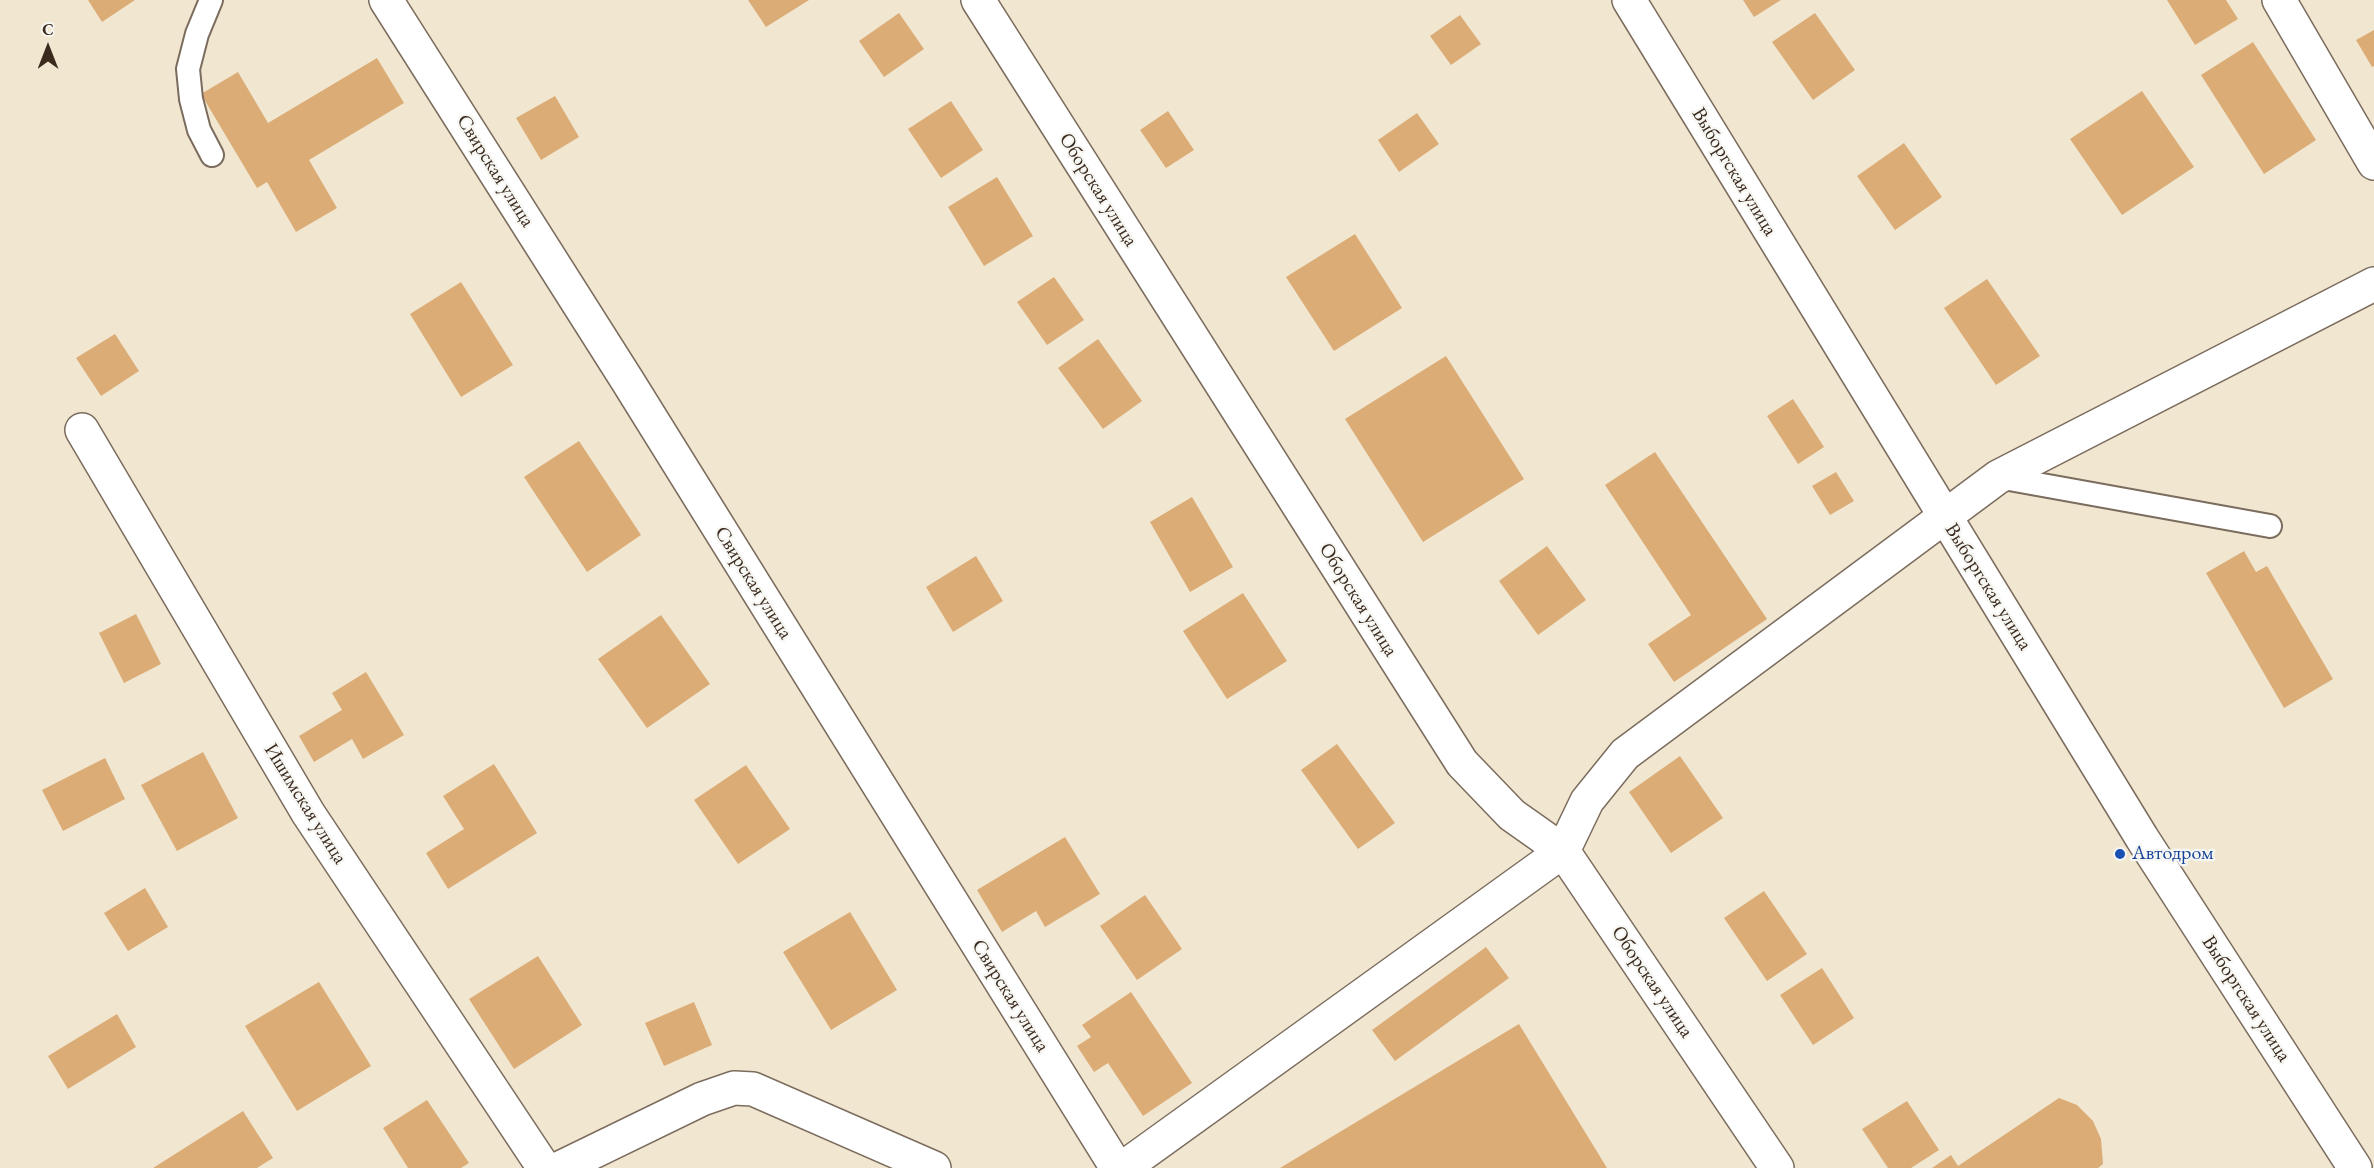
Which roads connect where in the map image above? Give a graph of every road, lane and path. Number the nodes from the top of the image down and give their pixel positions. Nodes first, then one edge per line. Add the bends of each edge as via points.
1 (211, 0) edge
2 (386, 0) edge
3 (978, 0) edge
4 (1629, 0) edge
5 (2279, 0) edge
6 (212, 154) dead end
7 (2374, 163) edge
8 (2374, 284) edge
9 (82, 430) dead end
10 (1998, 477) junction
11 (1944, 516) junction
12 (2270, 526) dead end
13 (1563, 850) junction
14 (544, 1168) edge
15 (560, 1168) edge
16 (934, 1168) edge
17 (1117, 1168) edge
18 (1123, 1168) edge
19 (1777, 1168) edge
20 (2355, 1168) edge

1 - 6 lane via 188,69 194,109
2 - 17 street, Свирская улица
3 - 13 street, Оборская улица via 1462,763 1512,814
4 - 11 street, Выборгская улица
5 - 7 street
8 - 10 street
9 - 14 street, Ишимская улица via 308,813
10 - 11 street
10 - 12 lane
11 - 13 street via 1625,754 1587,801
11 - 20 street, Выборгская улица via 2142,838
13 - 18 street
13 - 19 street, Оборская улица
15 - 16 street via 702,1099 734,1088 753,1089

